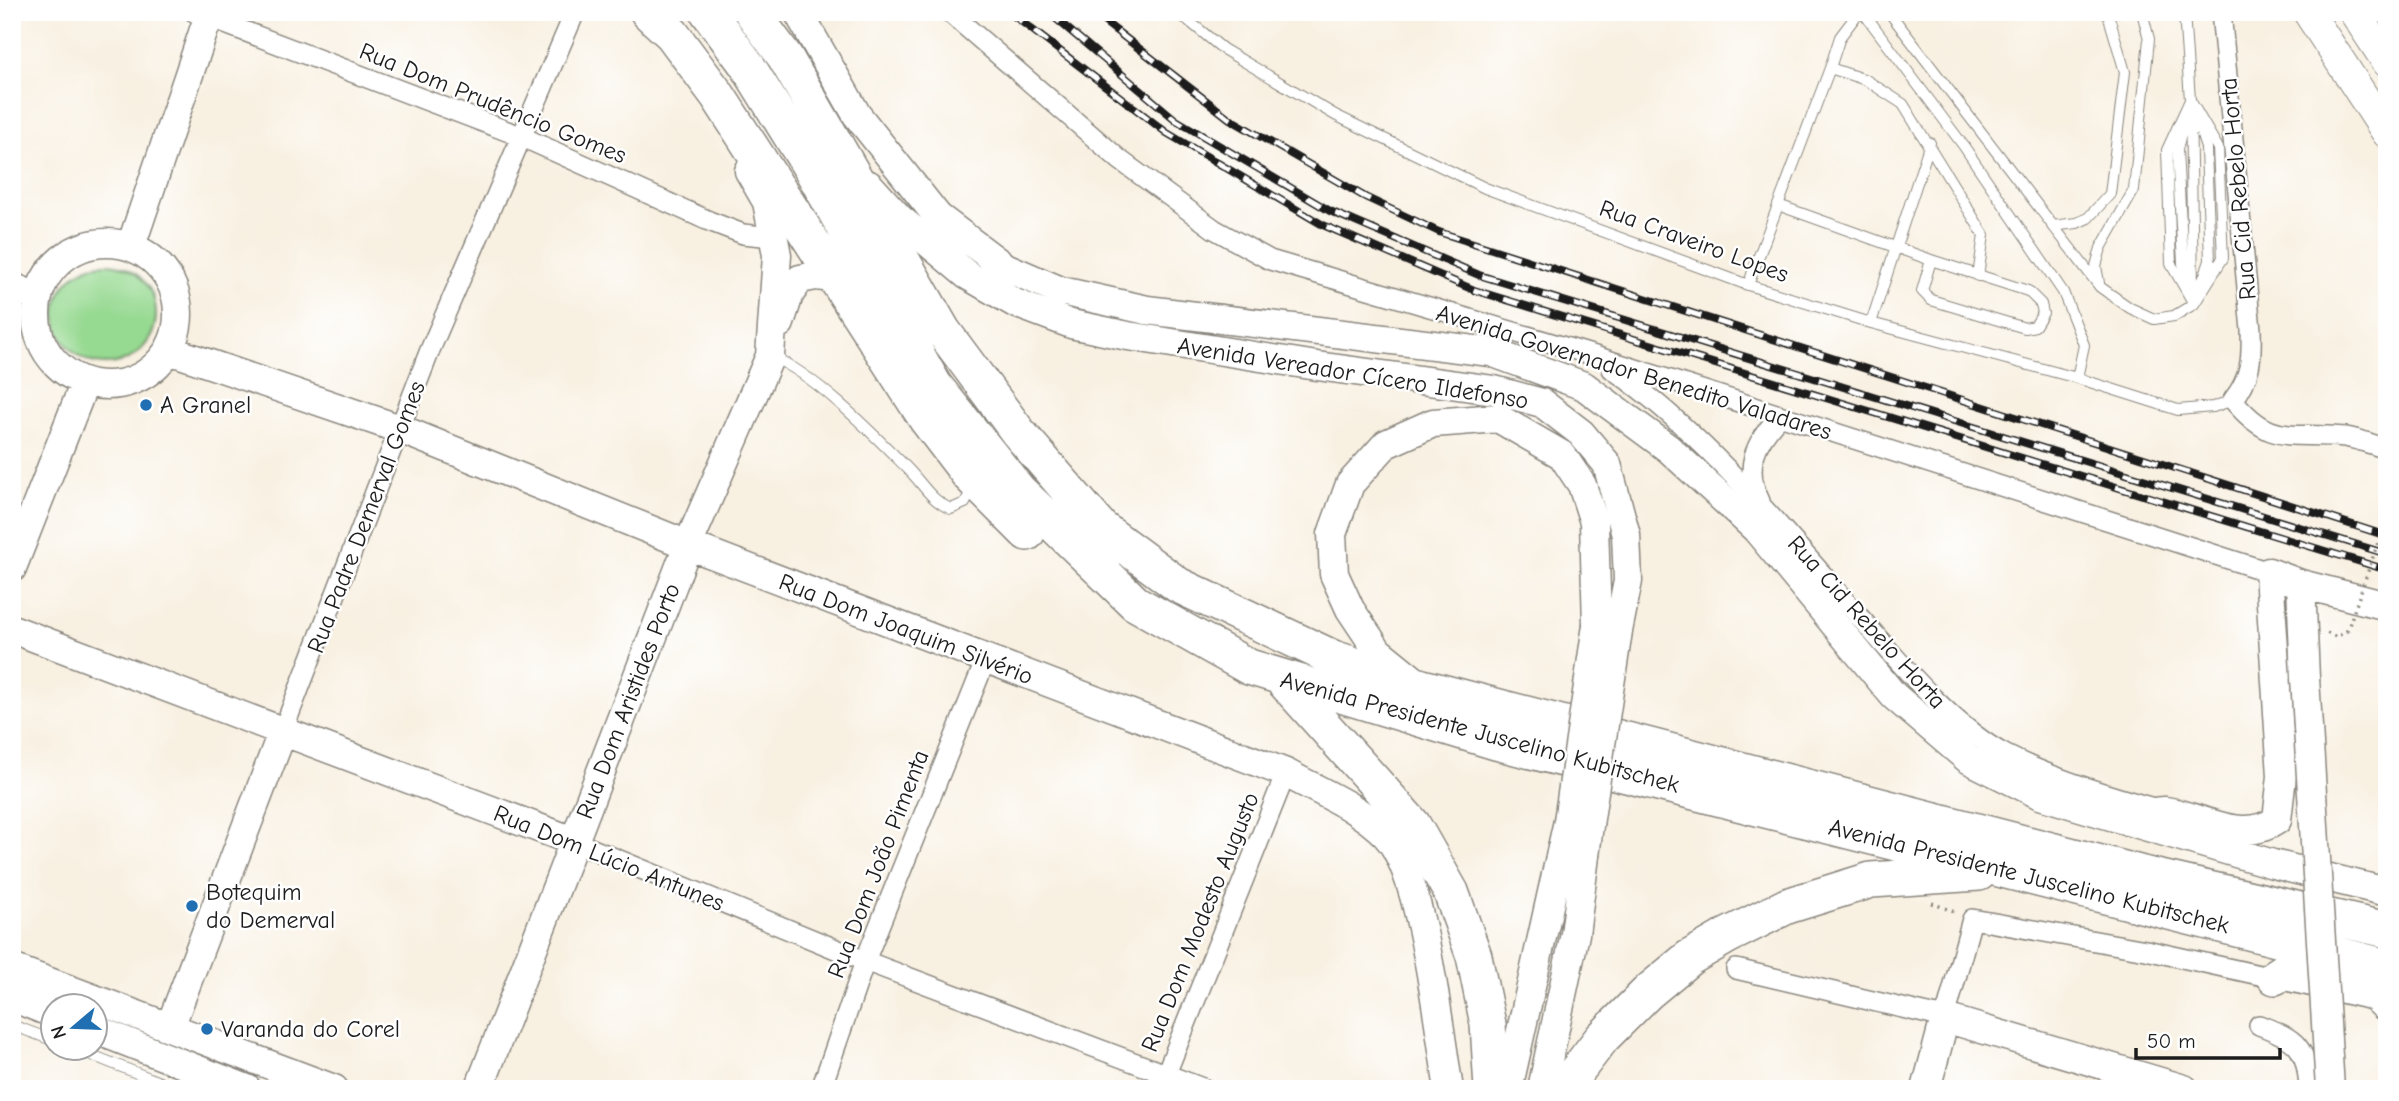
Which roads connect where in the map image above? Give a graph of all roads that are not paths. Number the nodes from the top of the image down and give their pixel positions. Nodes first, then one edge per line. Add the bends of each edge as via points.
1 (575, 12) edge
2 (641, 12) edge
3 (648, 12) edge
4 (684, 12) edge
5 (708, 12) edge
6 (752, 12) edge
7 (798, 12) edge
8 (1178, 12) edge
9 (1861, 12) edge
10 (1889, 12) edge
11 (2142, 12) edge
12 (2184, 12) edge
13 (2308, 12) edge
14 (2354, 12) edge
15 (2222, 13) edge
16 (204, 14) edge
17 (2108, 14) edge
18 (955, 17) edge
19 (2387, 62) edge
20 (747, 65) junction
21 (1830, 68) junction
22 (2190, 100) junction
23 (2387, 133) edge
24 (520, 136) junction
25 (1930, 143) junction
26 (826, 161) junction
27 (1778, 205) junction
28 (2052, 226) junction
29 (773, 237) junction
30 (131, 246) junction
31 (1897, 248) junction
32 (1931, 260) junction
33 (1978, 276) junction
34 (833, 278) junction
35 (1748, 285) junction
36 (2100, 287) junction
37 (25, 292) edge
38 (2194, 304) junction
39 (1871, 323) junction
40 (169, 351) junction
41 (880, 351) junction
42 (1592, 355) junction
43 (770, 356) junction
44 (2077, 378) junction
45 (85, 382) junction
46 (2233, 400) junction
47 (1779, 417) junction
48 (400, 429) junction
49 (2387, 449) edge
50 (969, 475) junction
51 (1766, 511) junction
52 (688, 545) junction
53 (1804, 553) junction
54 (12, 568) edge
55 (2270, 572) junction
56 (2301, 584) junction
57 (1135, 603) junction
58 (1817, 604) junction
59 (2387, 606) edge
60 (1607, 628) junction
61 (12, 629) edge
62 (986, 659) junction
63 (1280, 678) junction
64 (1422, 687) junction
65 (282, 733) junction
66 (1286, 774) junction
67 (2162, 810) junction
68 (2127, 821) junction
69 (1578, 823) junction
70 (573, 841) junction
71 (2014, 871) junction
72 (2387, 892) edge
73 (2387, 930) edge
74 (2326, 953) junction
75 (865, 961) junction
76 (2387, 967) edge
77 (12, 968) edge
78 (1736, 969) dead end
79 (2275, 977) junction
80 (12, 998) edge
81 (2387, 1003) edge
82 (38, 1008) edge
83 (1945, 1017) junction
84 (12, 1025) edge
85 (2259, 1025) dead end
86 (170, 1027) junction
87 (38, 1035) edge
88 (108, 1035) edge
89 (108, 1062) edge
90 (1163, 1080) edge
91 (301, 1083) edge
92 (177, 1089) edge
93 (247, 1089) edge
94 (334, 1089) edge
95 (479, 1089) edge
96 (821, 1089) edge
97 (1205, 1089) edge
98 (1450, 1089) edge
99 (1492, 1089) edge
100 (1508, 1089) edge
101 (1542, 1089) edge
102 (1563, 1089) edge
103 (1926, 1089) edge
104 (2184, 1089) edge
105 (2309, 1089) edge
106 (2330, 1089) edge

1 - 24 street, Rua Padre Demerval Gomes
2 - 29 street via 718,118 767,202
3 - 34 highway via 672,34 718,96
4 - 20 highway via 712,41
5 - 20 highway, Avenida Presidente Juscelino Kubitschek
6 - 26 highway, Avenida Presidente Juscelino Kubitschek via 785,57
7 - 58 street via 857,115 938,217 1003,266 1061,291 1147,310 1491,352 1584,386 1669,449 1756,528
8 - 35 lane, Rua Craveiro Lopes via 1223,49 1335,115 1485,188
9 - 21 lane via 1840,37
9 - 44 lane via 1963,145 2063,292 2084,345
10 - 28 lane
11 - 36 lane via 2149,39 2134,190 2101,248 2095,266
12 - 22 lane
13 - 23 main road
14 - 19 main road
15 - 46 street, Rua Cid Rebelo Horta via 2252,361 2245,385
16 - 24 street, Rua Dom Prudêncio Gomes
16 - 30 street
17 - 28 lane via 2125,72 2110,194 2088,218
18 - 42 street, Avenida Governador Benedito Valadares via 1120,160 1214,229 1270,260
20 - 26 highway, Avenida Presidente Juscelino Kubitschek
21 - 25 lane via 1866,80 1903,104
21 - 27 lane
22 - 38 lane
22 - 38 lane via 2167,150 2171,264
22 - 38 lane via 2218,148 2223,258
24 - 29 street, Rua Dom Prudêncio Gomes via 709,221 743,234
24 - 48 street, Rua Padre Demerval Gomes
25 - 31 lane
25 - 33 lane via 1984,235
26 - 41 highway via 849,279
26 - 57 highway, Avenida Presidente Juscelino Kubitschek via 934,385 1018,491
26 - 60 street, Avenida Vereador Cícero Ildefonso via 967,275 1015,303 1071,324 1304,364 1494,390 1542,403 1581,433 1607,464 1626,535 1628,581
26 - 64 highway, Avenida Presidente Juscelino Kubitschek via 1018,432 1101,528 1178,585 1333,658
27 - 31 lane
27 - 35 lane
28 - 36 lane
29 - 43 street, Rua Dom Aristides Porto via 777,255
30 - 37 street via 107,242 83,246 62,257
30 - 40 street via 164,271 174,289 177,331
31 - 32 lane
31 - 39 lane
32 - 33 lane
32 - 33 lane via 1924,296 2025,328 2035,326 2043,313 2035,296
34 - 41 highway
34 - 43 street, Rua Dom Aristides Porto via 800,279 789,295
35 - 39 lane, Rua Craveiro Lopes
36 - 38 lane via 2130,309 2154,319 2174,316
37 - 45 street via 50,358
39 - 44 lane, Rua Craveiro Lopes
40 - 45 street via 133,382 109,386
40 - 48 street, Rua Dom Joaquim Silvério
41 - 50 highway
42 - 47 street, Avenida Governador Benedito Valadares
42 - 51 street, Rua Cid Rebelo Horta via 1650,395
43 - 50 lane via 812,382 865,428 937,503 951,509 965,503 973,492
43 - 52 street, Rua Dom Aristides Porto
44 - 46 lane, Rua Craveiro Lopes via 2178,410
45 - 54 street
46 - 49 street via 2250,421 2267,431 2284,436 2348,438
47 - 51 street, Rua Cid Rebelo Horta via 1760,436 1751,461 1753,488
47 - 55 street, Avenida Governador Benedito Valadares
48 - 52 street, Rua Dom Joaquim Silvério
48 - 65 street, Rua Padre Demerval Gomes
50 - 57 highway via 1056,562
51 - 53 street, Rua Cid Rebelo Horta
52 - 62 street, Rua Dom Joaquim Silvério
52 - 70 street, Rua Dom Aristides Porto
53 - 58 street
53 - 67 street, Rua Cid Rebelo Horta via 1911,675 1949,712 2005,755 2116,798
55 - 56 street, Avenida Governador Benedito Valadares
55 - 67 street, Rua Cid Rebelo Horta via 2282,776 2277,820 2263,830 2237,830
56 - 59 street, Avenida Governador Benedito Valadares
56 - 106 street, bridge
57 - 63 highway, Avenida Presidente Juscelino Kubitschek via 1249,667
58 - 68 street via 1894,696 1968,759 2040,795
60 - 64 street, Avenida Vereador Cícero Ildefonso via 1594,522 1582,485 1562,455 1498,418 1433,423 1386,444 1350,484 1332,534 1334,574 1350,609 1378,651
60 - 69 street, Avenida Vereador Cícero Ildefonso, bridge
61 - 65 street, Rua Dom Lúcio Antunes
62 - 66 street, Rua Dom Joaquim Silvério
62 - 75 street, Rua Dom João Pimenta
63 - 71 highway, Avenida Presidente Juscelino Kubitschek via 1496,742
63 - 99 highway via 1413,825 1451,892 1474,956 1488,1024
64 - 73 highway, Avenida Presidente Juscelino Kubitschek via 2139,873
65 - 70 street, Rua Dom Lúcio Antunes
65 - 86 street, Rua Padre Demerval Gomes
66 - 90 street, Rua Dom Modesto Augusto
66 - 98 street, Rua Dom Joaquim Silvério via 1359,812 1388,837 1408,871
67 - 68 street
68 - 72 street
69 - 100 street, Avenida Vereador Cícero Ildefonso
69 - 101 street, Avenida Vereador Cícero Ildefonso via 1575,934
70 - 75 street, Rua Dom Lúcio Antunes
70 - 95 street, Rua Dom Aristides Porto
71 - 74 highway, Avenida Presidente Juscelino Kubitschek
71 - 102 highway via 1871,880 1774,912 1689,958 1648,992 1602,1038
74 - 76 highway, Avenida Presidente Juscelino Kubitschek
74 - 79 highway
74 - 81 highway
75 - 90 street, Rua Dom Lúcio Antunes
75 - 96 street, Rua Dom João Pimenta
77 - 86 street
78 - 83 street
79 - 81 street
79 - 83 street via 1972,919
80 - 82 street
83 - 103 street
83 - 104 street
84 - 87 lane
85 - 105 street via 2299,1045 2307,1062
86 - 91 street
88 - 93 street
89 - 92 lane
90 - 97 street, Rua Dom Lúcio Antunes
91 - 94 street

